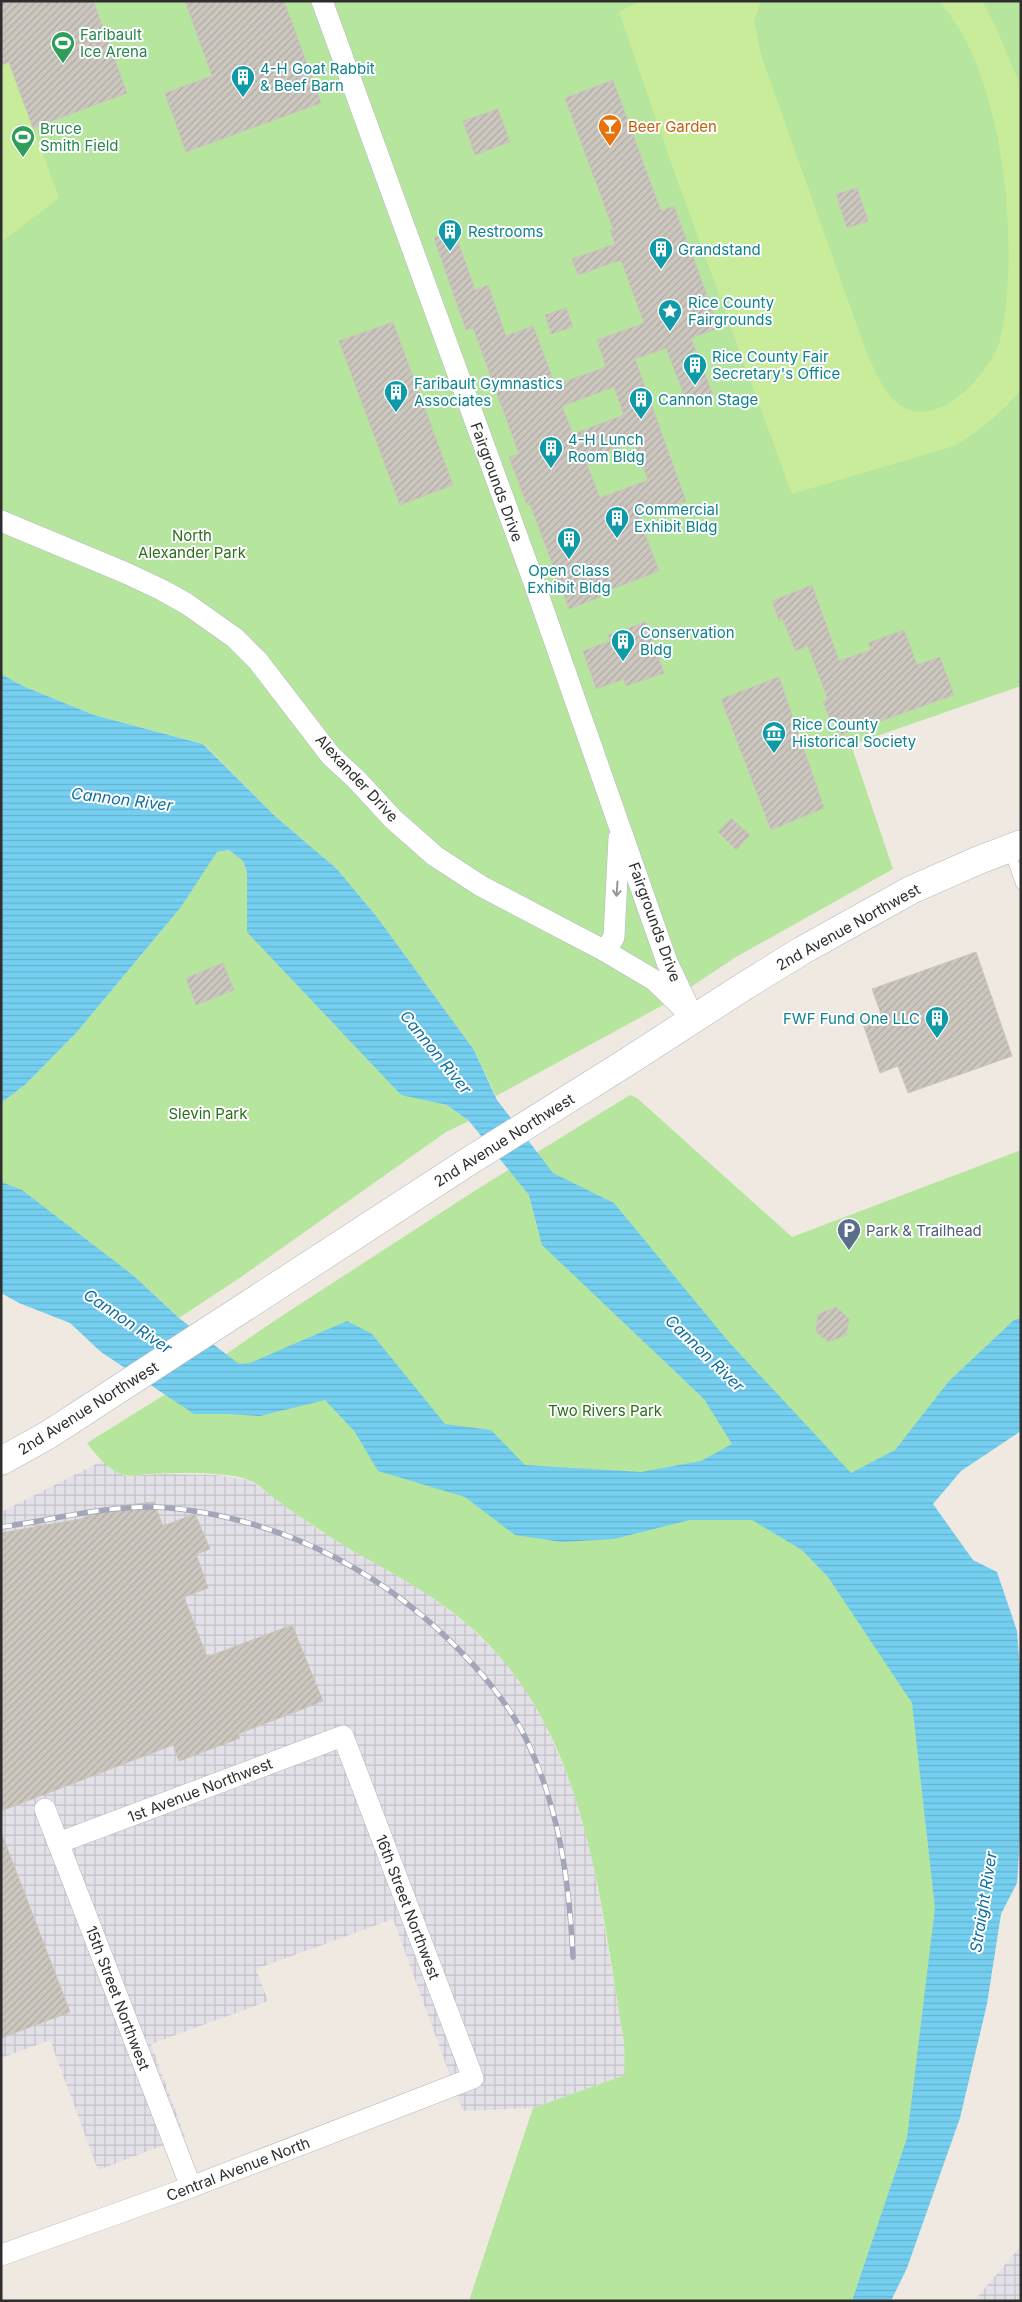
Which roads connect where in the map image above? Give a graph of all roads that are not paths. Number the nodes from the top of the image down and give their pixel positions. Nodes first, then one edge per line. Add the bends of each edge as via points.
1 (322, 1) edge
2 (1, 521) edge
3 (619, 822) junction
4 (1015, 846) edge
5 (1021, 884) edge
6 (605, 951) junction
7 (694, 1019) junction
8 (1, 1462) edge
9 (343, 1736) joint
10 (45, 1810) dead end
11 (58, 1843) junction
12 (473, 2078) joint
13 (191, 2187) junction
14 (1, 2255) edge

1 - 3 street, Fairgrounds Drive
2 - 6 street, Alexander Drive via 162,590 235,638 258,661 331,756 435,856 481,886
3 -> 6 street, Fairgrounds Drive via 614,937
3 - 7 street, Fairgrounds Drive via 667,962
4 - 5 lane
4 - 7 street, 2nd Avenue Northwest via 911,890 803,950
6 - 7 street, Alexander Drive via 654,980
7 - 8 street, 2nd Avenue Northwest via 466,1163 48,1436
9 - 11 street, 1st Avenue Northwest
9 - 12 street, 16th Street Northwest
10 - 11 street, 15th Street Northwest
11 - 13 street, 15th Street Northwest
12 - 13 street, Central Avenue North
13 - 14 street, Central Avenue North

